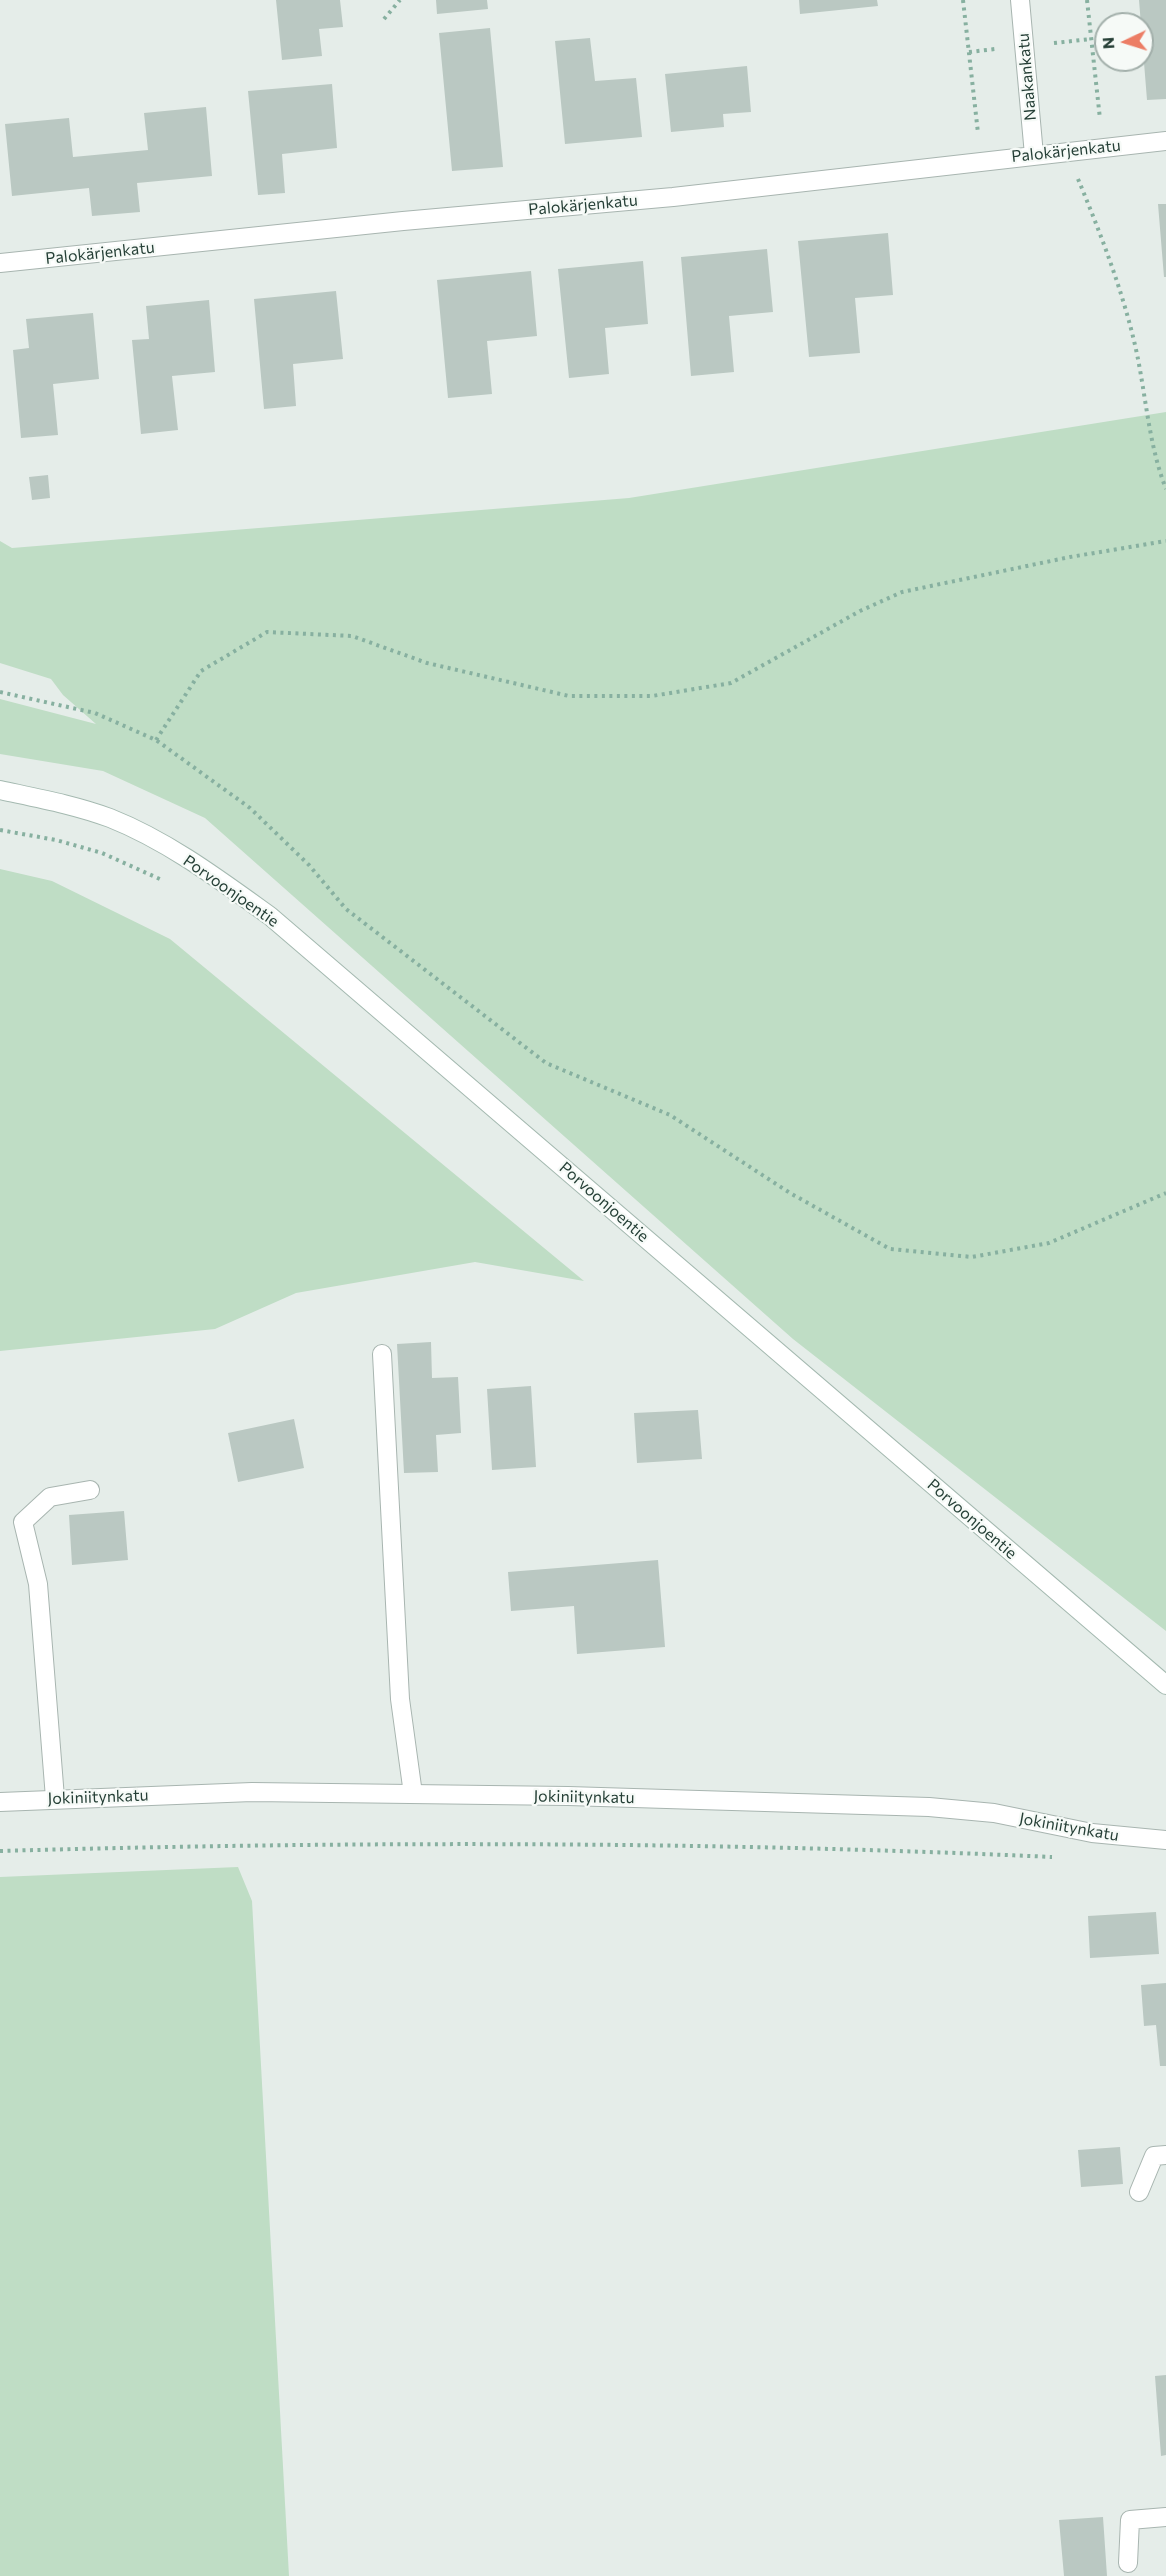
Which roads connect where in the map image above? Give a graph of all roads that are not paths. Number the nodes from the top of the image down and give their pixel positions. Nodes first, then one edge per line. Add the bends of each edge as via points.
1 (1020, 0) edge
2 (1166, 141) edge
3 (1034, 155) junction
4 (0, 263) edge
5 (0, 790) edge
6 (382, 1354) dead end
7 (90, 1490) dead end
8 (1166, 1685) edge
9 (413, 1794) junction
10 (55, 1798) junction
11 (0, 1802) edge
12 (1166, 1840) edge
13 (1166, 2155) edge
14 (1138, 2192) dead end
15 (1166, 2517) edge
16 (1128, 2562) dead end

1 - 3 street, Naakankatu
2 - 3 street, Palokärjenkatu
3 - 4 street, Palokärjenkatu via 673,197
5 - 8 street, Porvoonjoentie via 111,819 166,846 270,916
6 - 9 street via 400,1699
7 - 10 street via 51,1497 23,1522 38,1584
9 - 10 street, Jokiniitynkatu via 252,1792
9 - 12 street, Jokiniitynkatu via 940,1807 994,1813 1092,1833
10 - 11 street, Jokiniitynkatu
13 - 14 street via 1154,2156
15 - 16 street via 1130,2520

